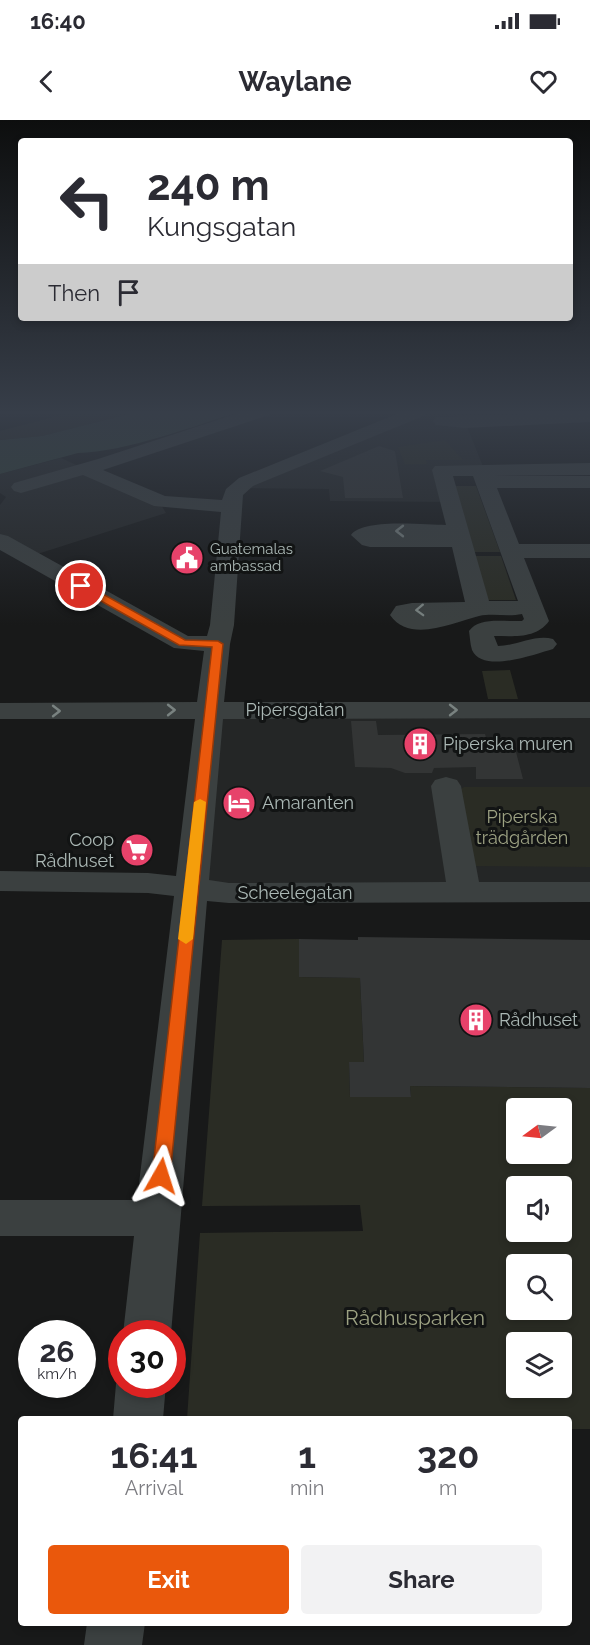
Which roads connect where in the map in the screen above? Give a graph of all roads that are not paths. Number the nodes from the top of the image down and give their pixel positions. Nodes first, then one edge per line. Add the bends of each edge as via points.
1 (37, 482) edge
2 (122, 482) edge
3 (139, 482) edge
4 (246, 482) edge
5 (445, 482) edge
6 (485, 482) edge
7 (8, 490) edge
8 (169, 499) junction
9 (231, 503) junction
10 (0, 541) edge
11 (512, 551) junction
12 (590, 551) edge
13 (532, 608) junction
14 (218, 644) junction
15 (544, 644) dead end
16 (210, 710) junction
17 (590, 710) edge
18 (0, 711) edge
19 (446, 786) dead end
20 (0, 881) edge
21 (191, 888) junction
22 (590, 892) edge
23 (464, 893) junction
24 (0, 1218) edge
25 (157, 1218) junction
26 (148, 1320) edge
27 (140, 1398) edge
28 (138, 1416) edge
29 (116, 1626) edge
30 (113, 1645) edge

1 - 7 street
2 - 8 street
3 - 8 street
4 - 9 street via 233,492
5 -> 13 street via 479,609
6 - 11 street
8 - 9 street
9 - 14 street
10 - 14 street via 183,643
11 - 12 street
11 - 13 street
13 - 15 street via 537,621 534,626 481,631 484,649 494,654 509,653
14 - 16 street
16 -> 17 street, Pipersgatan
18 -> 16 street, Pipersgatan
16 - 21 street
19 - 23 street
20 - 21 street, Scheelegatan via 148,883
21 - 23 street, Scheelegatan via 229,893
21 - 25 street
22 - 23 street, Scheelegatan
24 - 25 street
25 - 26 street
27 - 28 street
29 - 30 street

